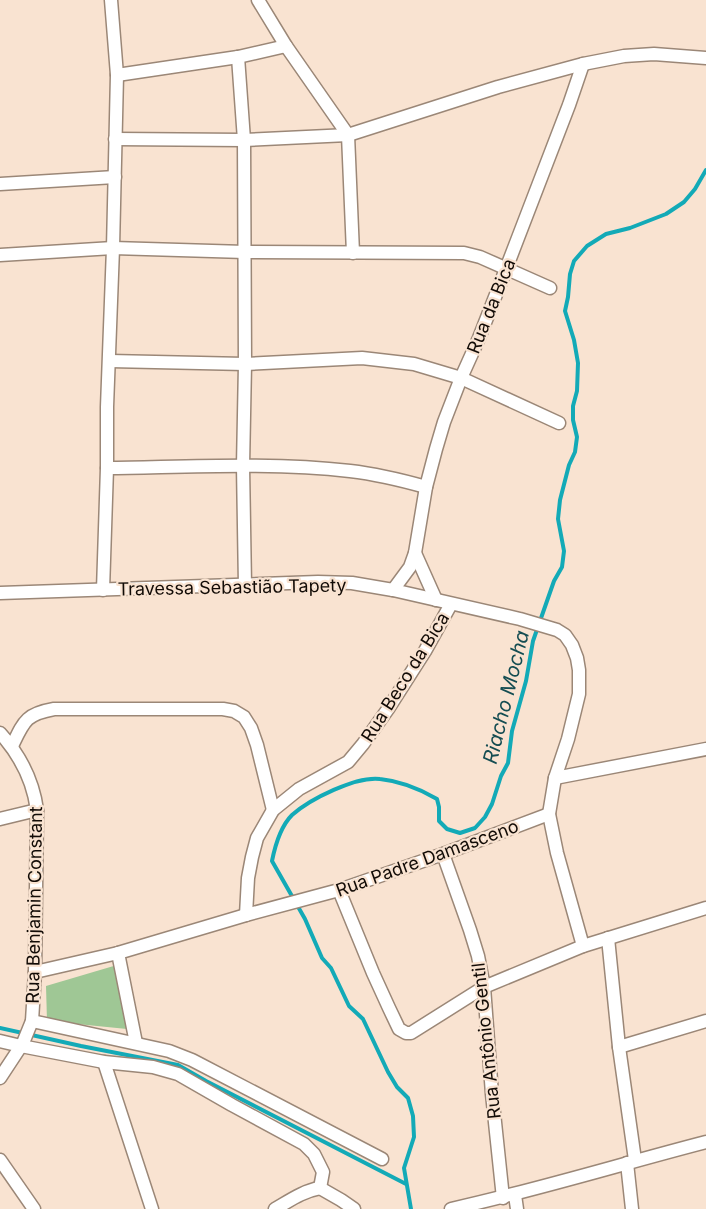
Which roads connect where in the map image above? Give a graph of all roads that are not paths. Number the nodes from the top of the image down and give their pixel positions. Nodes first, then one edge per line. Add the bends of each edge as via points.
1 (111, 0) edge
2 (258, 0) edge
3 (286, 46) junction
4 (238, 57) junction
5 (706, 58) edge
6 (583, 64) junction
7 (117, 75) junction
8 (348, 135) junction
9 (115, 139) junction
10 (244, 140) junction
11 (115, 177) junction
12 (0, 184) edge
13 (113, 248) junction
14 (245, 252) junction
15 (353, 253) junction
16 (0, 255) edge
17 (506, 269) junction
18 (550, 288) dead end
19 (110, 361) junction
20 (245, 364) junction
21 (461, 378) junction
22 (559, 423) dead end
23 (243, 466) junction
24 (107, 468) junction
25 (426, 487) junction
26 (415, 553) junction
27 (245, 586) junction
28 (104, 590) junction
29 (393, 590) junction
30 (0, 592) edge
31 (436, 600) junction
32 (451, 604) junction
33 (0, 733) edge
34 (12, 746) junction
35 (706, 749) edge
36 (555, 778) junction
37 (37, 810) junction
38 (273, 810) junction
39 (549, 814) junction
40 (0, 819) edge
41 (443, 854) junction
42 (339, 890) junction
43 (706, 908) edge
44 (246, 915) junction
45 (608, 938) junction
46 (583, 946) junction
47 (118, 953) junction
48 (35, 972) junction
49 (484, 987) junction
50 (706, 1021) edge
51 (30, 1024) junction
52 (0, 1041) edge
53 (136, 1043) junction
54 (22, 1045) junction
55 (619, 1047) junction
56 (104, 1062) junction
57 (0, 1078) edge
58 (706, 1142) edge
59 (382, 1159) dead end
60 (0, 1160) edge
61 (631, 1162) junction
62 (320, 1188) junction
63 (509, 1196) junction
64 (34, 1209) edge
65 (152, 1209) edge
66 (275, 1209) edge
67 (354, 1209) edge
68 (451, 1209) edge
69 (517, 1209) edge
70 (632, 1209) edge

1 - 7 street
2 - 3 street
3 - 4 street
3 - 8 street
4 - 7 street
4 - 10 street
5 - 6 street via 654,54
6 - 8 street
6 - 17 street, Rua da Bica
7 - 9 street
8 - 10 street
8 - 15 street
9 - 10 street
9 - 11 street
10 - 14 street
11 - 12 street
11 - 13 street
13 - 14 street
13 - 16 street
13 - 19 street
14 - 15 street
14 - 20 street
15 - 17 street via 464,253
17 - 18 street
17 - 21 street, Rua da Bica
19 - 20 street
19 - 24 street
20 - 21 street via 362,358 414,364
20 - 23 street
21 - 22 street
21 - 25 street, Rua da Bica via 435,449
23 - 24 street
23 - 25 street via 351,471
23 - 27 street
24 - 28 street
25 - 26 street, Rua da Bica
26 - 29 street, Rua da Bica
26 - 31 street
27 - 28 street, Travessa Sebastião Tapety
27 - 29 street, Travessa Sebastião Tapety via 318,582
28 - 30 street, Travessa Sebastião Tapety
29 - 31 street, Travessa Sebastião Tapety
31 - 32 street, Travessa Sebastião Tapety
32 - 36 street, Travessa Sebastião Tapety via 542,625 565,635 572,645 578,658 579,694
32 - 38 street, Rua Beco da Bica via 388,709 348,762 299,789
33 - 34 street, Rua Benjamin Constant
34 - 37 street, Rua Benjamin Constant via 32,782
34 - 38 street via 28,719 54,709 234,711 251,728
35 - 36 street
36 - 39 street
37 - 40 street
37 - 48 street, Rua Benjamin Constant
38 - 44 street, Rua Beco da Bica via 257,837 248,878
39 - 41 street, Rua Padre Damasceno
39 - 46 street
41 - 42 street, Rua Padre Damasceno
41 - 49 street, Rua Antônio Gentil via 470,930
42 - 44 street, Rua Padre Damasceno
42 - 49 street via 399,1029 411,1033
43 - 45 street
44 - 47 street
45 - 46 street
45 - 55 street
46 - 49 street
47 - 48 street
47 - 53 street
48 - 51 street, Rua Benjamin Constant
49 - 63 street, Rua Antônio Gentil via 492,1094
50 - 55 street
51 - 53 street
51 - 54 street, Rua Benjamin Constant
52 - 54 street
53 - 59 street via 192,1060
54 - 56 street
54 - 57 street, Rua Benjamin Constant
55 - 61 street
56 - 62 street via 178,1074 304,1144 323,1172
56 - 65 street
58 - 61 street
60 - 64 street
61 - 63 street
61 - 70 street
62 - 66 street via 302,1193
62 - 67 street
63 - 68 street
63 - 69 street, Rua Antônio Gentil

